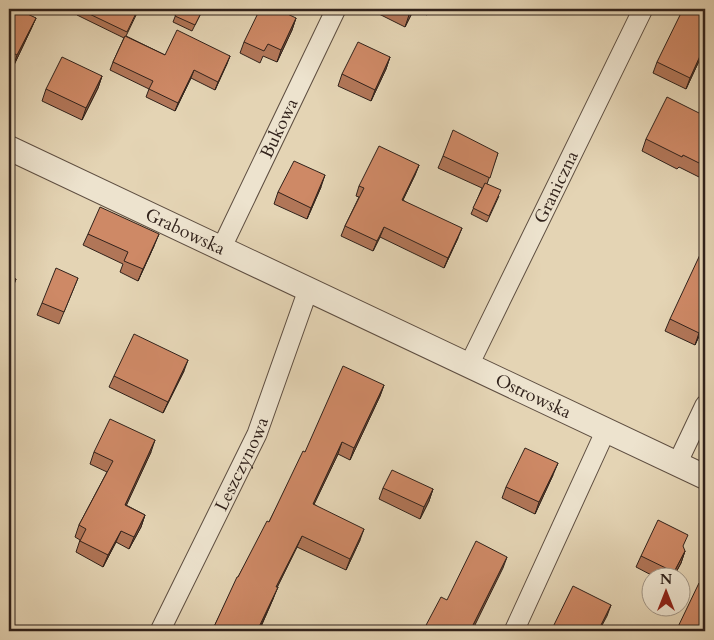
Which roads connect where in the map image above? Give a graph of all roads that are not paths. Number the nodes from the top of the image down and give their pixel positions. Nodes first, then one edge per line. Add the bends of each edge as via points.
1 (336, 9) edge
2 (643, 9) edge
3 (9, 148) edge
4 (221, 249) junction
5 (308, 290) junction
6 (362, 316) joint
7 (469, 365) junction
8 (705, 405) edge
9 (606, 430) junction
10 (677, 464) junction
11 (705, 477) edge
12 (160, 631) edge
13 (514, 631) edge

1 - 4 street, Bukowa
2 - 7 street, Graniczna
3 - 4 street, Grabowska
4 - 5 street, Grabowska
5 - 6 street, Grabowska
5 - 12 street, Leszczynowa via 258,434
6 - 7 street, Ostrowska
7 - 9 street, Ostrowska
8 - 10 street
9 - 10 street, Ostrowska
9 - 13 street
10 - 11 street, Ostrowska

